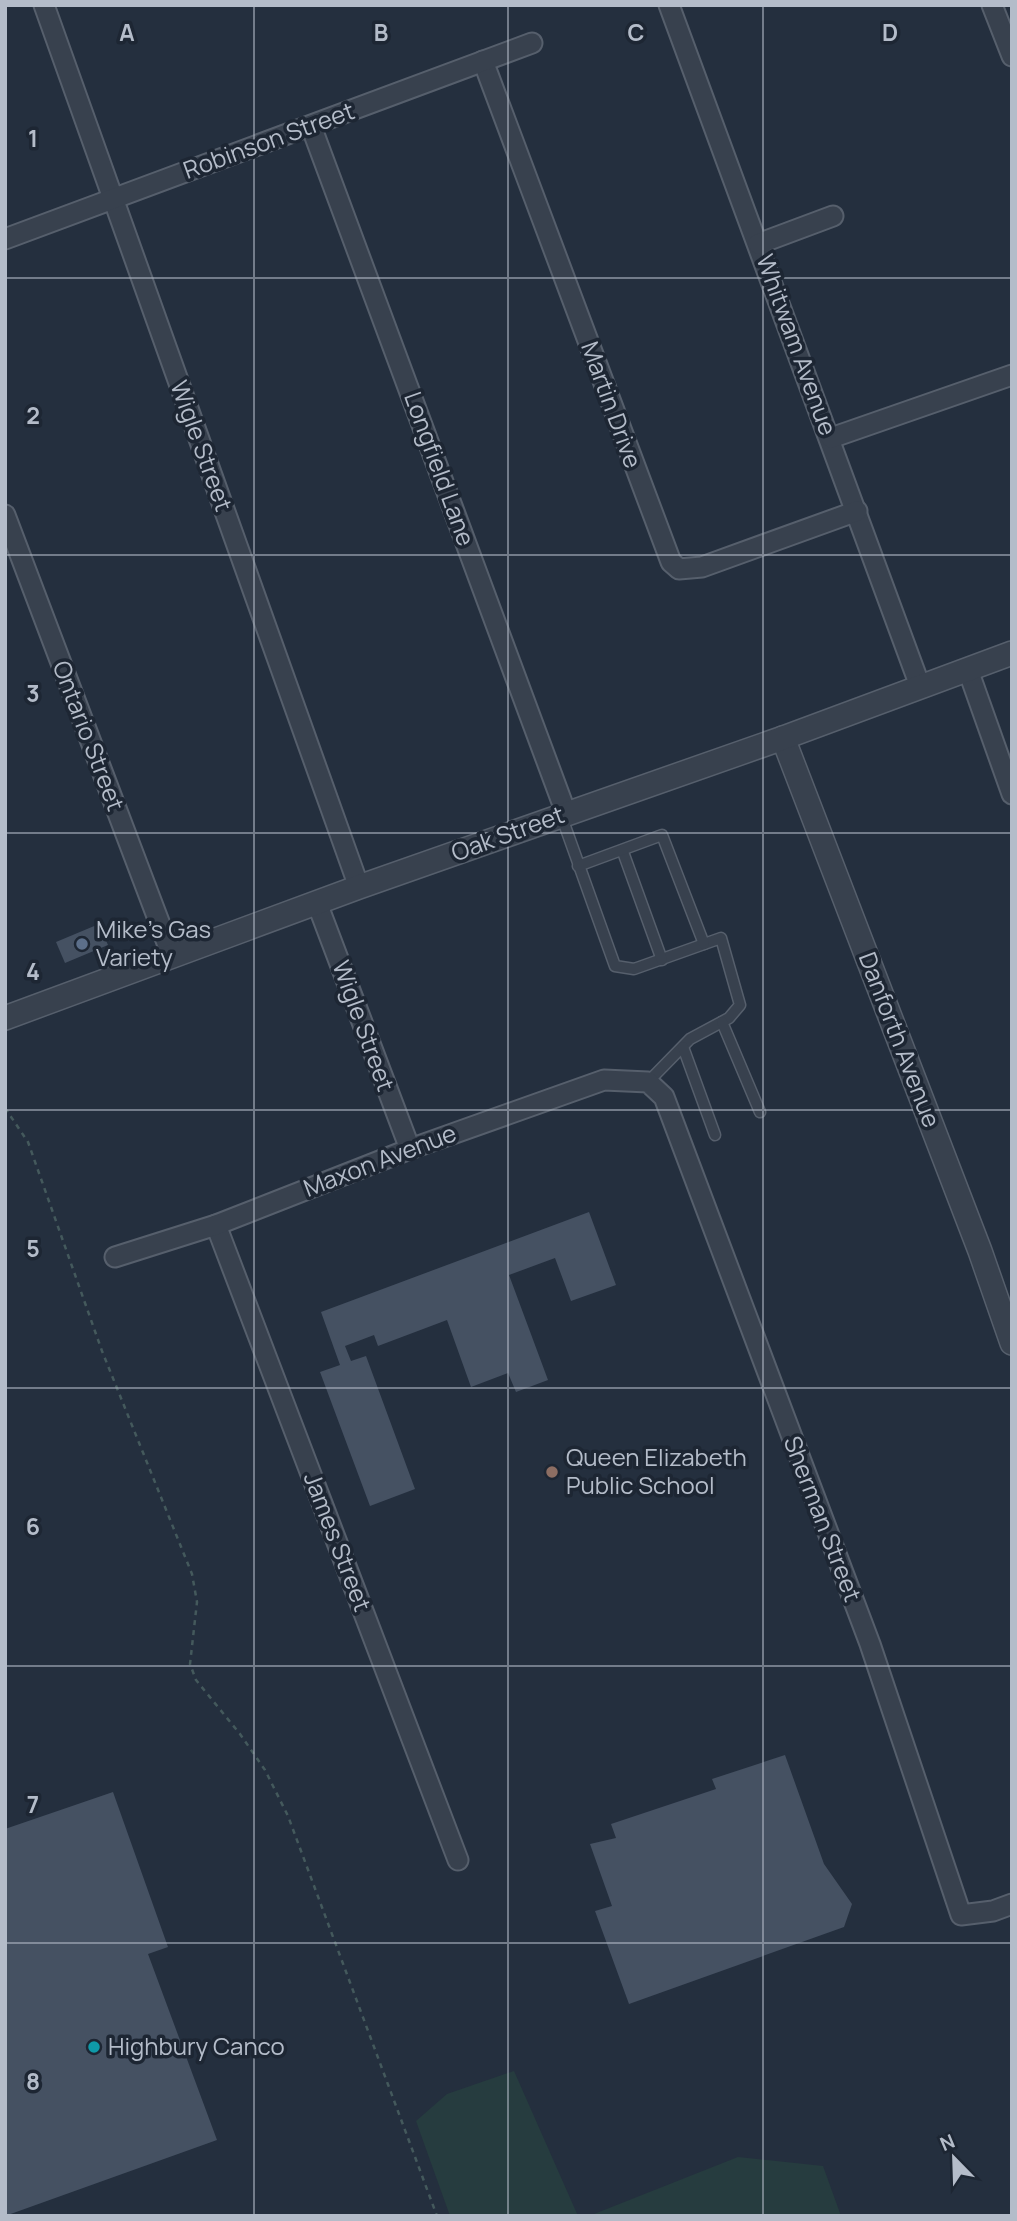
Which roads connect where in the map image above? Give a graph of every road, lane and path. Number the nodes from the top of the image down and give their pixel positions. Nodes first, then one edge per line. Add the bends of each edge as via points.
1 (44, 5) edge
2 (669, 5) edge
3 (992, 5) edge
4 (532, 43) dead end
5 (1012, 56) edge
6 (483, 61) junction
7 (311, 126) junction
8 (112, 200) junction
9 (833, 216) dead end
10 (5, 239) edge
11 (758, 244) junction
12 (1012, 375) edge
13 (831, 438) junction
14 (857, 511) junction
15 (5, 515) edge
16 (1012, 653) edge
17 (968, 670) junction
18 (920, 686) junction
19 (783, 738) junction
20 (1012, 794) edge
21 (564, 814) junction
22 (623, 852) junction
23 (578, 866) junction
24 (359, 887) junction
25 (317, 902) junction
26 (704, 944) junction
27 (172, 956) junction
28 (662, 960) junction
29 (5, 1018) edge
30 (722, 1021) junction
31 (683, 1047) junction
32 (648, 1082) junction
33 (5, 1108) edge
34 (760, 1112) dead end
35 (715, 1135) dead end
36 (410, 1149) junction
37 (216, 1224) junction
38 (115, 1257) dead end
39 (1012, 1343) edge
40 (458, 1860) dead end
41 (1012, 1904) edge
42 (437, 2216) edge

1 - 8 street, Wigle Street
2 - 11 street, Whitwam Avenue
3 - 5 street
4 - 6 street, Robinson Street
6 - 7 street, Robinson Street
6 - 14 street, Martin Drive via 671,562 679,569 702,567
7 - 8 street, Robinson Street
7 - 21 street, Longfield Lane
8 - 10 street, Robinson Street
8 - 24 street, Wigle Street
9 - 11 street
11 - 13 street, Whitwam Avenue
12 - 13 street
13 - 14 street, Whitwam Avenue
14 - 18 street, Whitwam Avenue
15 - 27 street, Ontario Street
16 - 17 street, Oak Street
17 - 18 street, Oak Street
17 - 20 street
18 - 19 street, Oak Street
19 - 21 street, Oak Street
19 - 39 street, Danforth Avenue via 981,1251
21 - 23 lane
21 - 24 street, Oak Street
22 - 23 lane
22 - 26 lane via 662,835
22 - 28 lane
23 - 28 lane via 615,965 634,969
24 - 25 street, Oak Street
25 - 27 street, Oak Street
25 - 36 street, Wigle Street
26 - 28 lane
26 - 30 lane via 721,938 738,995 740,1005
27 - 29 street, Oak Street
30 - 31 lane
30 - 34 lane
31 - 32 lane
31 - 35 lane
32 - 36 street, Maxon Avenue via 604,1080
32 - 41 street, Sherman Street via 664,1097 723,1253 870,1644 961,1914
33 - 42 path via 28,1142 102,1351 192,1574 197,1602 190,1664 196,1680 265,1770 288,1816
36 - 37 street, Maxon Avenue
37 - 38 street, Maxon Avenue
37 - 40 street, James Street

